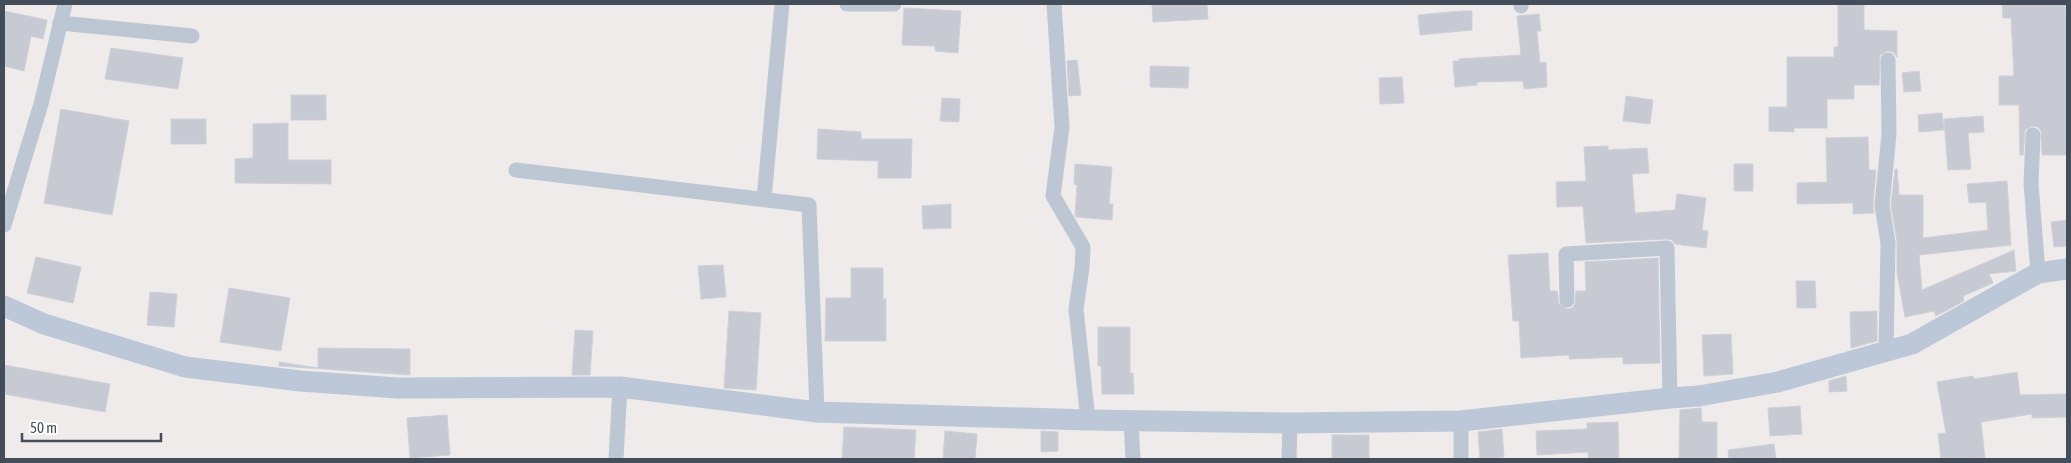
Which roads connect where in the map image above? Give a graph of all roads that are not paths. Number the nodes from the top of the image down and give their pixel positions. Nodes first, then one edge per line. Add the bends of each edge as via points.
1 (65, 4) edge
2 (782, 4) edge
3 (847, 4) edge
4 (894, 4) edge
5 (1054, 4) edge
6 (60, 23) junction
7 (192, 36) dead end
8 (1888, 60) dead end
9 (2033, 135) dead end
10 (516, 170) dead end
11 (764, 199) junction
12 (4, 225) edge
13 (2067, 269) edge
14 (2038, 273) junction
15 (1567, 300) dead end
16 (4, 306) edge
17 (1886, 352) junction
18 (620, 388) junction
19 (1670, 398) junction
20 (817, 412) junction
21 (1088, 420) junction
22 (1130, 421) junction
23 (1461, 421) junction
24 (1290, 423) junction
25 (616, 459) edge
26 (1133, 459) edge
27 (1290, 459) edge
28 (1461, 459) edge

1 - 6 street
2 - 11 street
3 - 4 street
5 - 21 street via 1062,127 1053,196 1084,247 1076,309
6 - 7 street
6 - 12 street via 41,104
8 - 17 street via 1890,134 1882,205 1888,243
9 - 14 street via 2031,183
10 - 11 street
11 - 20 street via 809,205
13 - 14 street
14 - 17 street via 1912,344
15 - 19 street via 1566,254 1667,248
16 - 18 street via 44,324 185,368 398,388
17 - 19 street via 1778,382
18 - 20 street
18 - 25 street
19 - 23 street
20 - 21 street
21 - 22 street
22 - 24 street
22 - 26 street
23 - 24 street
23 - 28 street
24 - 27 street

